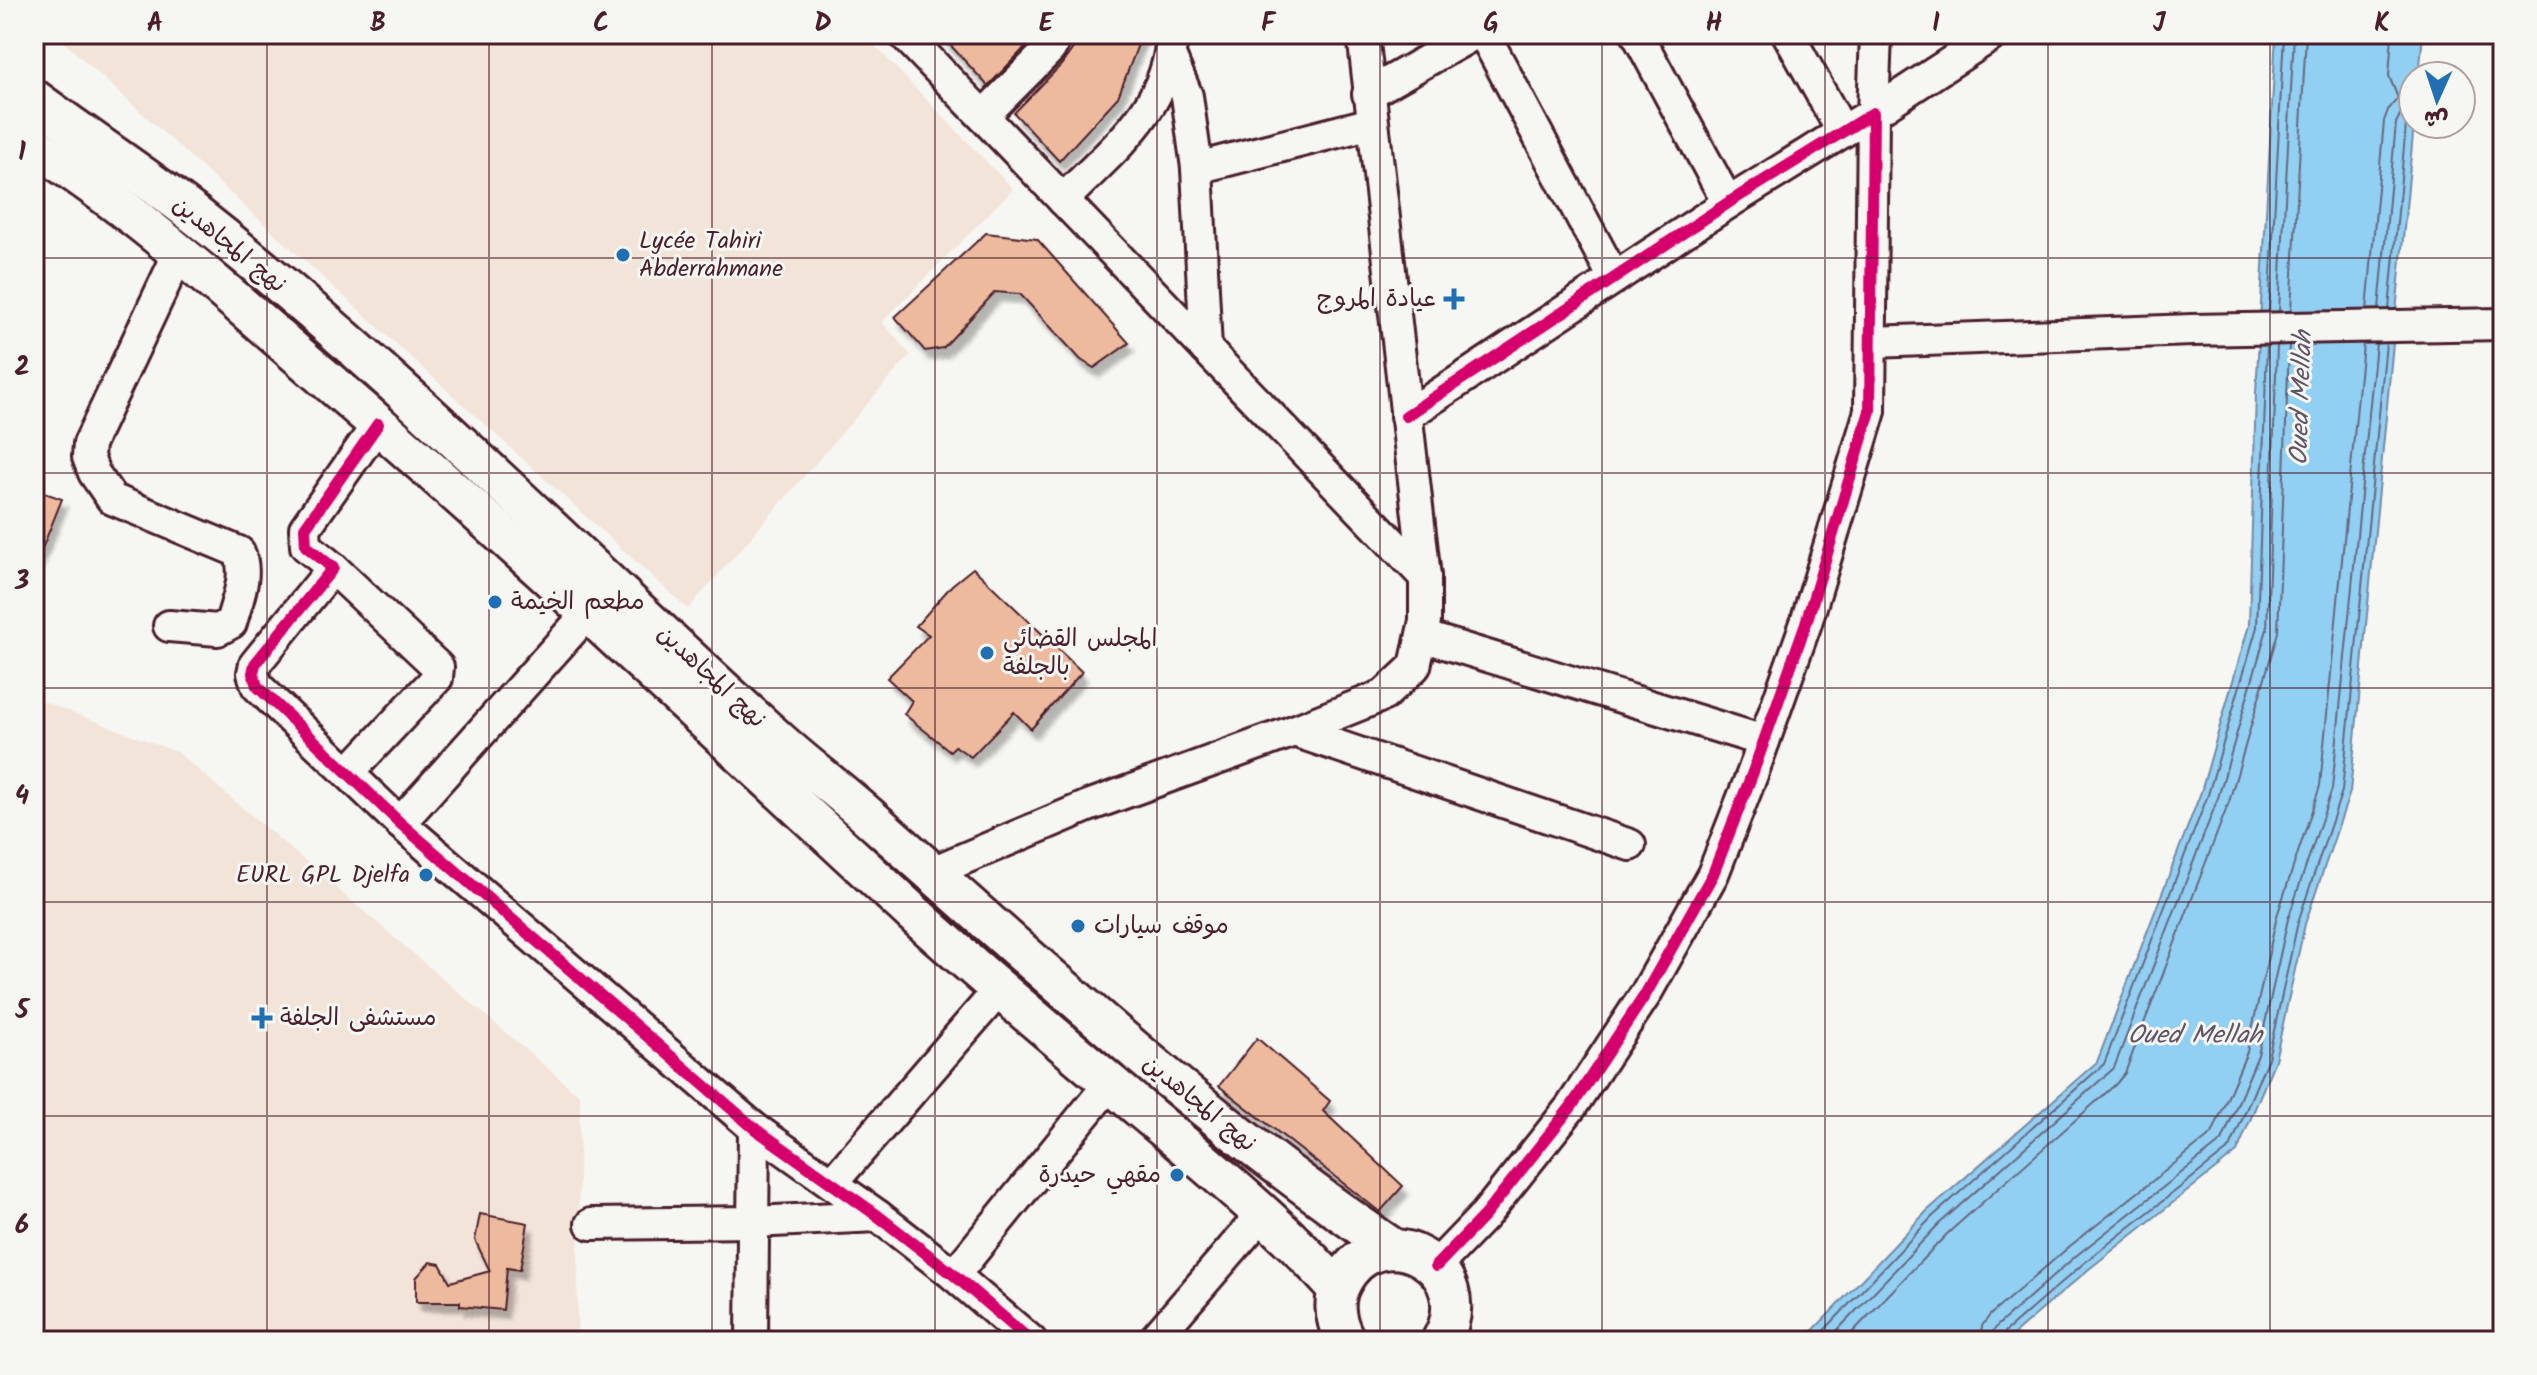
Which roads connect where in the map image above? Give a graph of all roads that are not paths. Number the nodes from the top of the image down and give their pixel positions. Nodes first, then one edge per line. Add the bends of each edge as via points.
1 (904, 34) edge
2 (1058, 34) edge
3 (1363, 34) edge
4 (1474, 34) edge
5 (1484, 34) edge
6 (1637, 34) edge
7 (1788, 34) edge
8 (1876, 34) edge
9 (1994, 34) edge
10 (1171, 46) edge
11 (34, 99) edge
12 (1370, 109) junction
13 (1873, 113) junction
14 (983, 116) junction
15 (1842, 131) junction
16 (34, 146) edge
17 (1197, 168) junction
18 (1063, 200) junction
19 (1728, 203) junction
20 (179, 253) junction
21 (1614, 278) junction
22 (2503, 324) edge
23 (1873, 342) junction
24 (1206, 349) junction
25 (1406, 416) junction
26 (378, 424) junction
27 (333, 568) junction
28 (1425, 577) junction
29 (587, 614) junction
30 (169, 626) dead end
31 (1422, 636) junction
32 (1294, 731) junction
33 (1764, 741) junction
34 (348, 773) junction
35 (400, 823) junction
36 (1630, 845) dead end
37 (930, 873) junction
38 (998, 991) junction
39 (1110, 1083) junction
40 (754, 1128) junction
41 (832, 1183) junction
42 (1263, 1213) junction
43 (878, 1216) junction
44 (752, 1222) junction
45 (591, 1224) dead end
46 (1394, 1249) junction
47 (1436, 1266) junction
48 (954, 1275) junction
49 (1337, 1324) edge
50 (1451, 1330) edge
51 (752, 1341) edge
52 (1031, 1341) edge
53 (1153, 1341) edge

1 - 14 street
2 - 14 street via 1050,49
3 - 12 street
4 - 12 street
5 - 21 street
6 - 19 street
7 - 15 street
8 - 13 street
9 - 13 street
10 - 17 street via 1187,96
10 - 18 street via 1147,113
11 - 37 main road, نهج المجاهدين via 195,215 331,329
12 - 17 street
12 - 25 street
13 - 15 street
13 - 23 street
14 - 18 street
15 - 19 street
16 - 20 main road, نهج المجاهدين
17 - 24 street
18 - 24 street
19 - 21 street
20 - 26 main road, نهج المجاهدين
20 - 30 street via 89,444 88,457 112,499 239,552 244,574 231,623 218,630
21 - 25 street
22 - 23 street
23 - 33 street via 1870,411
24 - 28 street
25 - 28 street
26 - 27 street via 305,528 306,546
26 - 29 main road, نهج المجاهدين
27 - 34 street via 253,673 257,686
27 - 34 street via 439,672
28 - 31 street
29 - 35 street
29 - 38 main road, نهج المجاهدين
31 - 32 street via 1415,666 1384,695
31 - 33 street
32 - 36 street
32 - 37 street via 1088,806
33 - 47 street via 1713,874 1645,995 1571,1107 1485,1215
34 - 35 street
35 - 40 street
37 - 46 main road, نهج المجاهدين via 1238,1137
38 - 39 main road, نهج المجاهدين
38 - 41 street
39 - 42 main road, نهج المجاهدين
39 - 48 street
40 - 41 street
40 - 44 street
41 - 43 street
42 - 49 main road, نهج المجاهدين via 1308,1255
42 - 53 street
43 - 44 street
43 - 48 street
44 - 45 street
44 - 51 street
46 - 47 main road, نهج المجاهدين
46 - 49 main road via 1359,1260 1346,1273
47 - 50 main road via 1445,1279
48 - 52 street

